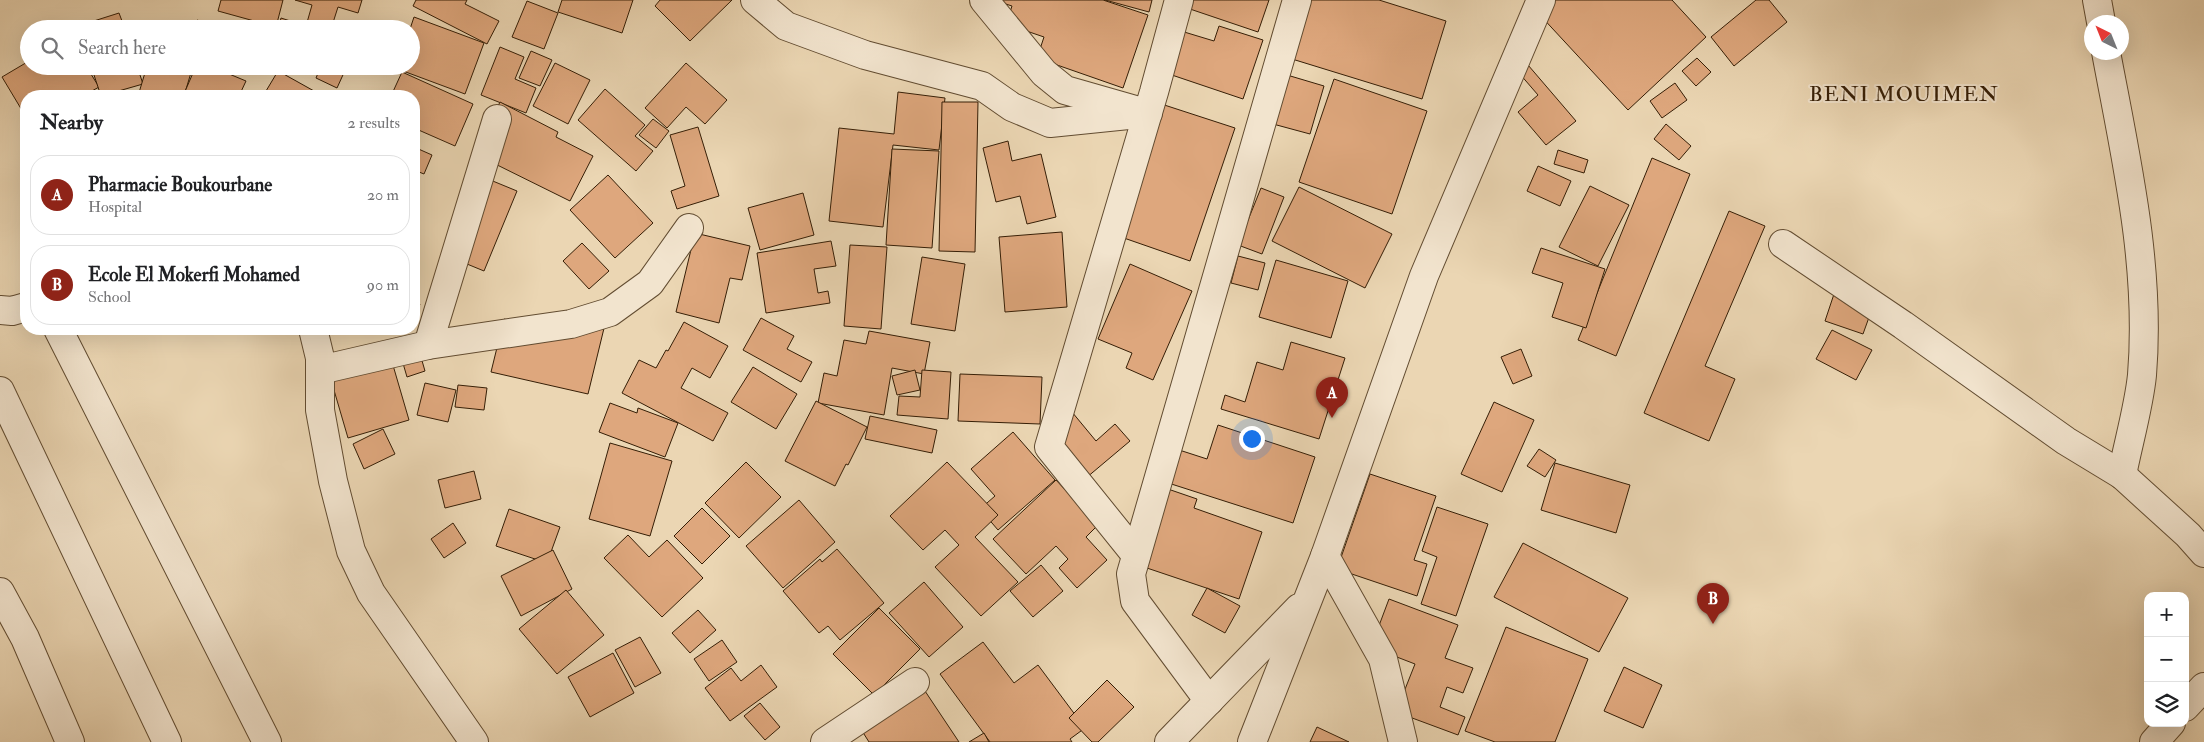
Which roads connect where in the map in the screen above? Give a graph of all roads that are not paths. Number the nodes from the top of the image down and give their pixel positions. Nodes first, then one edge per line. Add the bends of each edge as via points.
1 (756, 0) edge
2 (984, 0) edge
3 (1179, 0) edge
4 (1297, 0) edge
5 (1541, 0) edge
6 (2097, 0) edge
7 (2100, 15) edge
8 (2108, 60) edge
9 (1148, 113) junction
10 (497, 119) dead end
11 (689, 228) dead end
12 (1783, 244) dead end
13 (20, 308) edge
14 (0, 310) edge
15 (61, 335) edge
16 (314, 335) edge
17 (428, 346) junction
18 (320, 370) junction
19 (0, 391) edge
20 (2122, 475) junction
21 (2204, 552) edge
22 (1136, 556) junction
23 (1325, 556) junction
24 (0, 592) edge
25 (1308, 599) junction
26 (915, 682) dead end
27 (2204, 687) edge
28 (1209, 701) junction
29 (2189, 703) edge
30 (2167, 727) edge
31 (1409, 740) edge
32 (70, 742) edge
33 (167, 742) edge
34 (268, 742) edge
35 (474, 742) edge
36 (825, 742) edge
37 (1169, 742) edge
38 (1252, 742) edge
39 (2154, 742) edge

1 - 9 street via 786,26 865,55 982,86 1012,107 1050,123
2 - 9 street via 1044,73 1065,90
3 - 9 street
4 - 22 street
5 - 23 street via 1424,276
6 - 7 street
8 - 20 street via 2133,196 2143,280 2142,376
9 - 22 street via 1049,447
10 - 17 street
11 - 17 street via 650,283 610,312 571,324
12 - 20 street via 2058,435
13 - 14 street
15 - 34 street
16 - 18 street
17 - 18 street
18 - 35 street via 320,410 332,481 351,551 371,593
19 - 33 street
20 - 21 street
22 - 28 street via 1131,574 1135,601
23 - 25 street
23 - 31 street via 1383,659
24 - 32 street via 25,638
25 - 28 street
25 - 38 street
26 - 36 street
27 - 29 street
28 - 37 street
30 - 39 street

